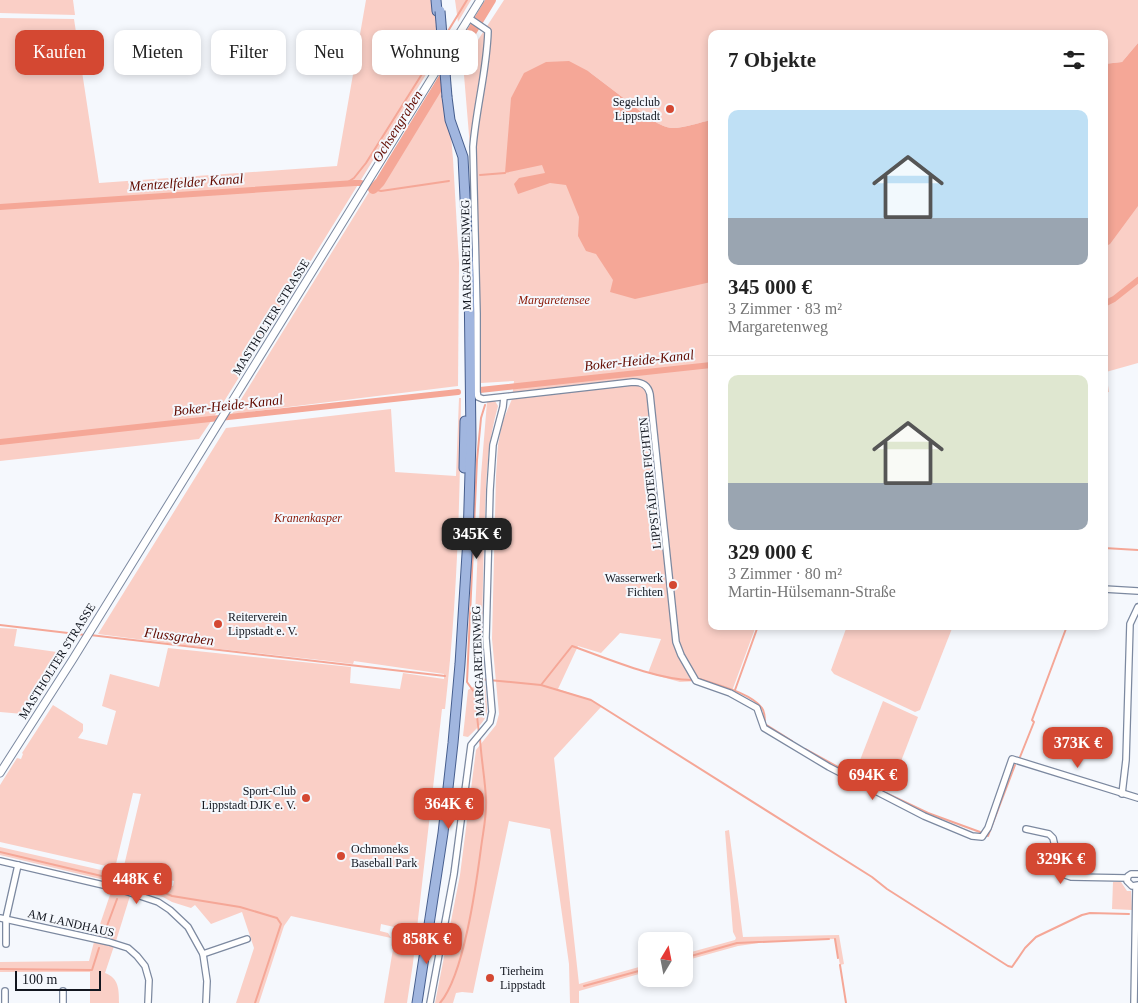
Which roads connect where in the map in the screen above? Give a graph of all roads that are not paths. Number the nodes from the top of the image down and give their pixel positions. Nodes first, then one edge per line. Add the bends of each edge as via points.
1 (438, 0) edge
2 (480, 0) edge
3 (471, 19) junction
4 (446, 97) junction
5 (504, 397) junction
6 (1108, 588) edge
7 (1138, 591) edge
8 (1138, 607) edge
9 (0, 773) edge
10 (1122, 794) junction
11 (1138, 798) edge
12 (1026, 829) dead end
13 (0, 861) edge
14 (18, 865) junction
15 (1138, 874) edge
16 (1128, 878) junction
17 (1137, 885) edge
18 (3, 918) edge
19 (247, 938) dead end
20 (6, 944) dead end
21 (203, 954) junction
22 (5, 991) dead end
23 (63, 991) dead end
24 (5, 1003) edge
25 (63, 1003) edge
26 (148, 1003) edge
27 (206, 1003) edge
28 (411, 1003) edge
29 (417, 1003) edge
30 (430, 1003) edge
31 (1134, 1003) edge

1 - 4 main road, bridge
2 - 3 street, MASTHOLTER STRASSE
3 - 5 street, MARGARETENWEG via 488,31 488,53 473,147 476,392 483,399
3 - 9 street, MASTHOLTER STRASSE
4 - 28 main road via 447,121 457,157 463,263 465,422 462,529 447,742
4 - 29 main road via 463,157 469,279 471,438 468,538 453,743 442,842
5 - 10 street, LIPPSTÄDTER FICHTEN via 633,382 644,384 650,394 676,642 696,681 730,693 757,708 764,728 829,767 924,816 972,836 982,837 988,828 1012,759
5 - 30 street, MARGARETENWEG via 493,445 490,490 486,638 492,712 490,722 471,745 454,874
6 - 7 street
8 - 10 street via 1130,624
10 - 11 street
12 - 16 street via 1053,838 1059,866 1065,875
13 - 14 street
14 - 18 street
14 - 21 street via 116,888 158,902 188,927
15 - 16 street via 1131,874
16 - 17 street via 1130,885
17 - 31 street
18 - 20 street
18 - 26 street, AM LANDHAUS via 128,948 145,966 149,980
19 - 21 street
21 - 27 street
22 - 24 street
23 - 25 street

